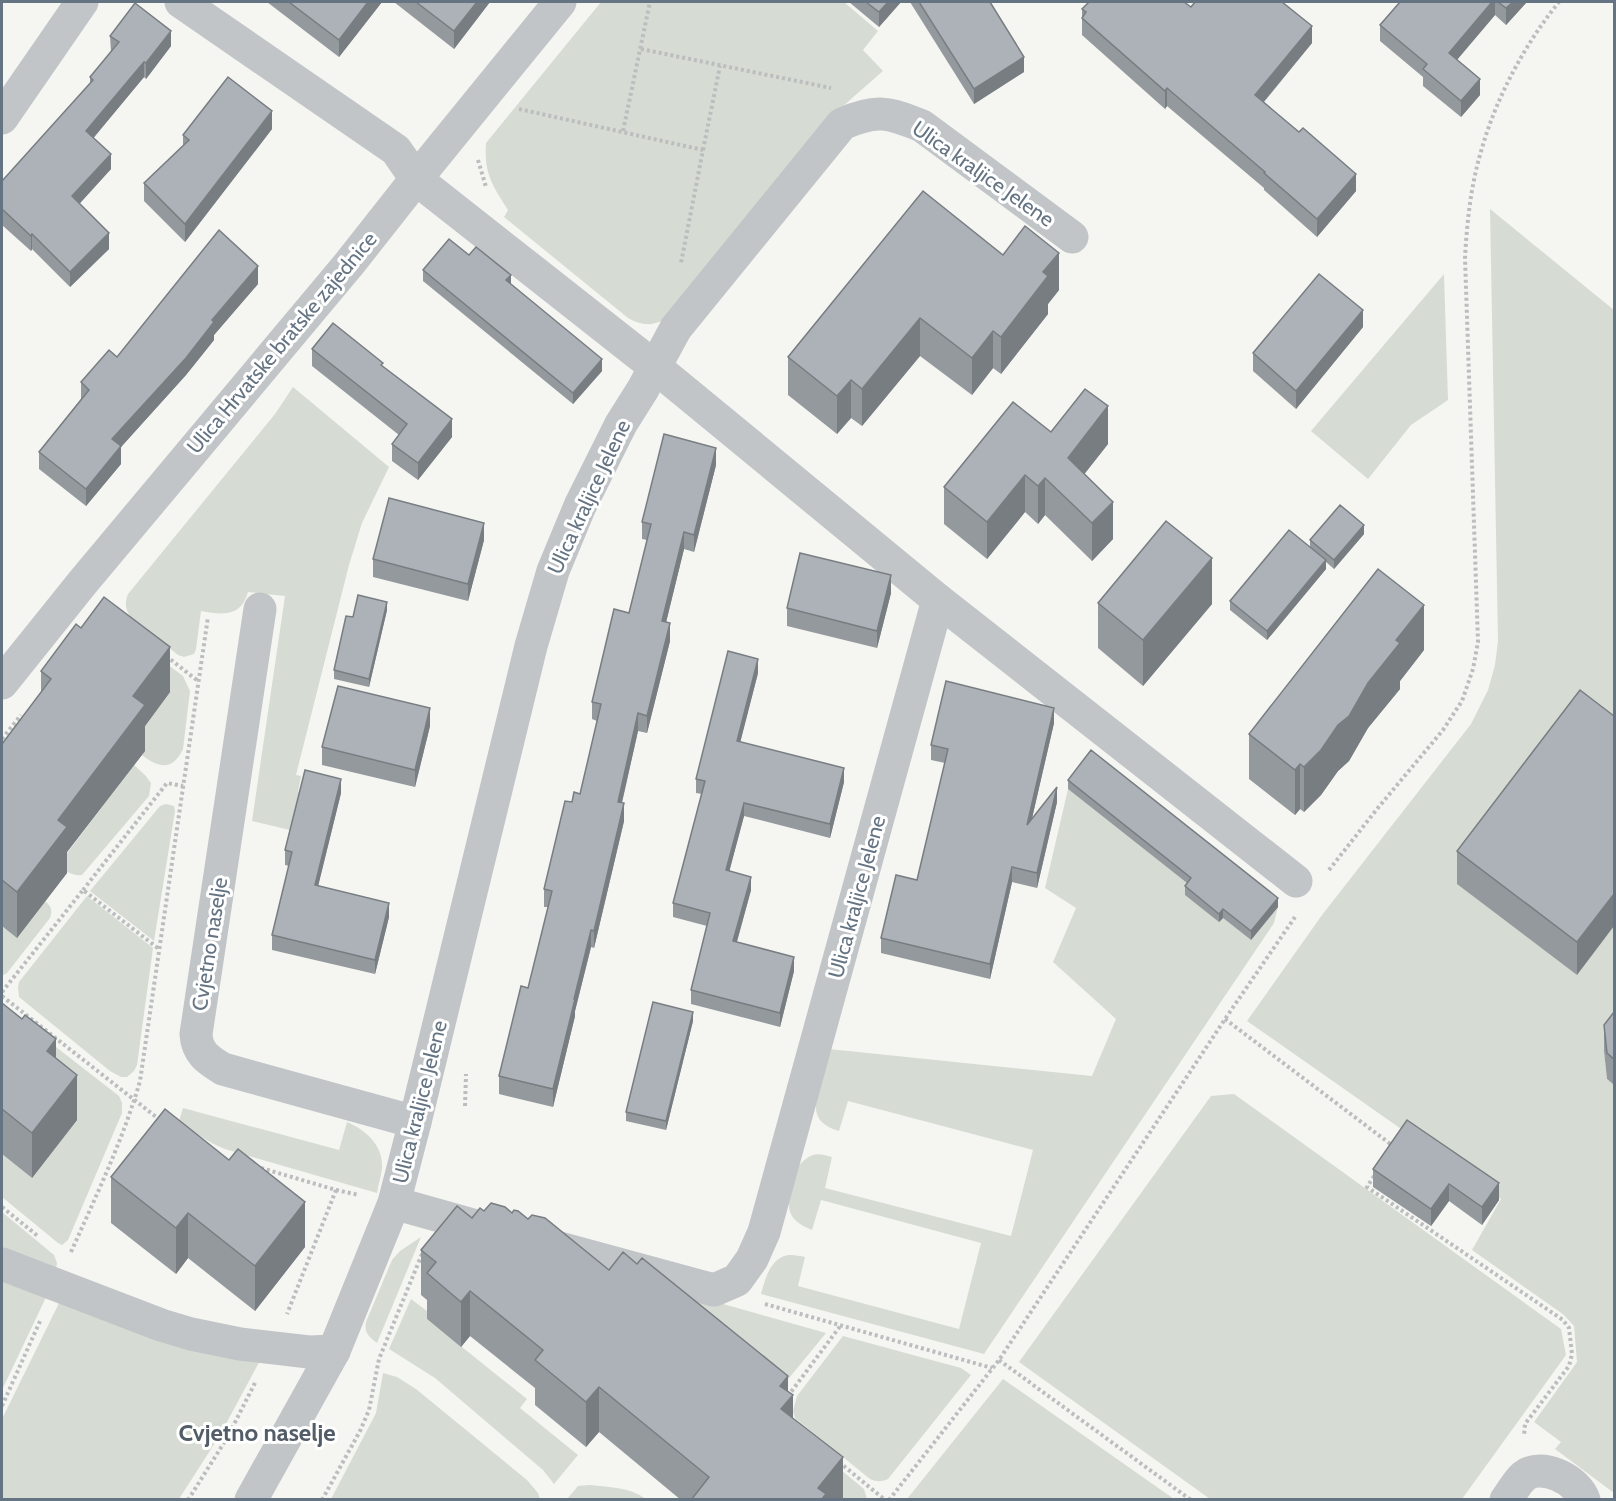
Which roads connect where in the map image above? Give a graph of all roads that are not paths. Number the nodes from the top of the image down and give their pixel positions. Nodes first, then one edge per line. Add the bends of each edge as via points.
1 (82, 2) edge
2 (180, 2) edge
3 (560, 2) edge
4 (2, 118) edge
5 (416, 179) junction
6 (1072, 237) dead end
7 (655, 367) junction
8 (938, 600) junction
9 (260, 609) dead end
10 (2, 683) edge
11 (1308, 888) road end
12 (416, 1122) junction
13 (394, 1203) junction
14 (2, 1264) edge
15 (334, 1351) junction
16 (1515, 1488) edge
17 (251, 1500) edge
18 (1584, 1500) edge

1 - 4 street
2 - 5 street via 396,150
3 - 5 street, Ulica Hrvatske bratske zajednice
5 - 7 street
5 - 10 street, Ulica Hrvatske bratske zajednice
6 - 7 street, Ulica kraljice Jelene via 922,126 899,117 860,116 842,124 676,328
7 - 8 street
7 - 12 street, Ulica kraljice Jelene via 580,506 553,571 531,646
8 - 11 street
8 - 13 street, Ulica kraljice Jelene via 764,1232 737,1280 714,1290
9 - 12 street, Cvjetno naselje via 196,1034 200,1050 223,1069
12 - 13 street, Ulica kraljice Jelene
13 - 15 street
14 - 15 street via 191,1334 240,1344
15 - 17 street
16 - 18 street via 1538,1470 1569,1482

